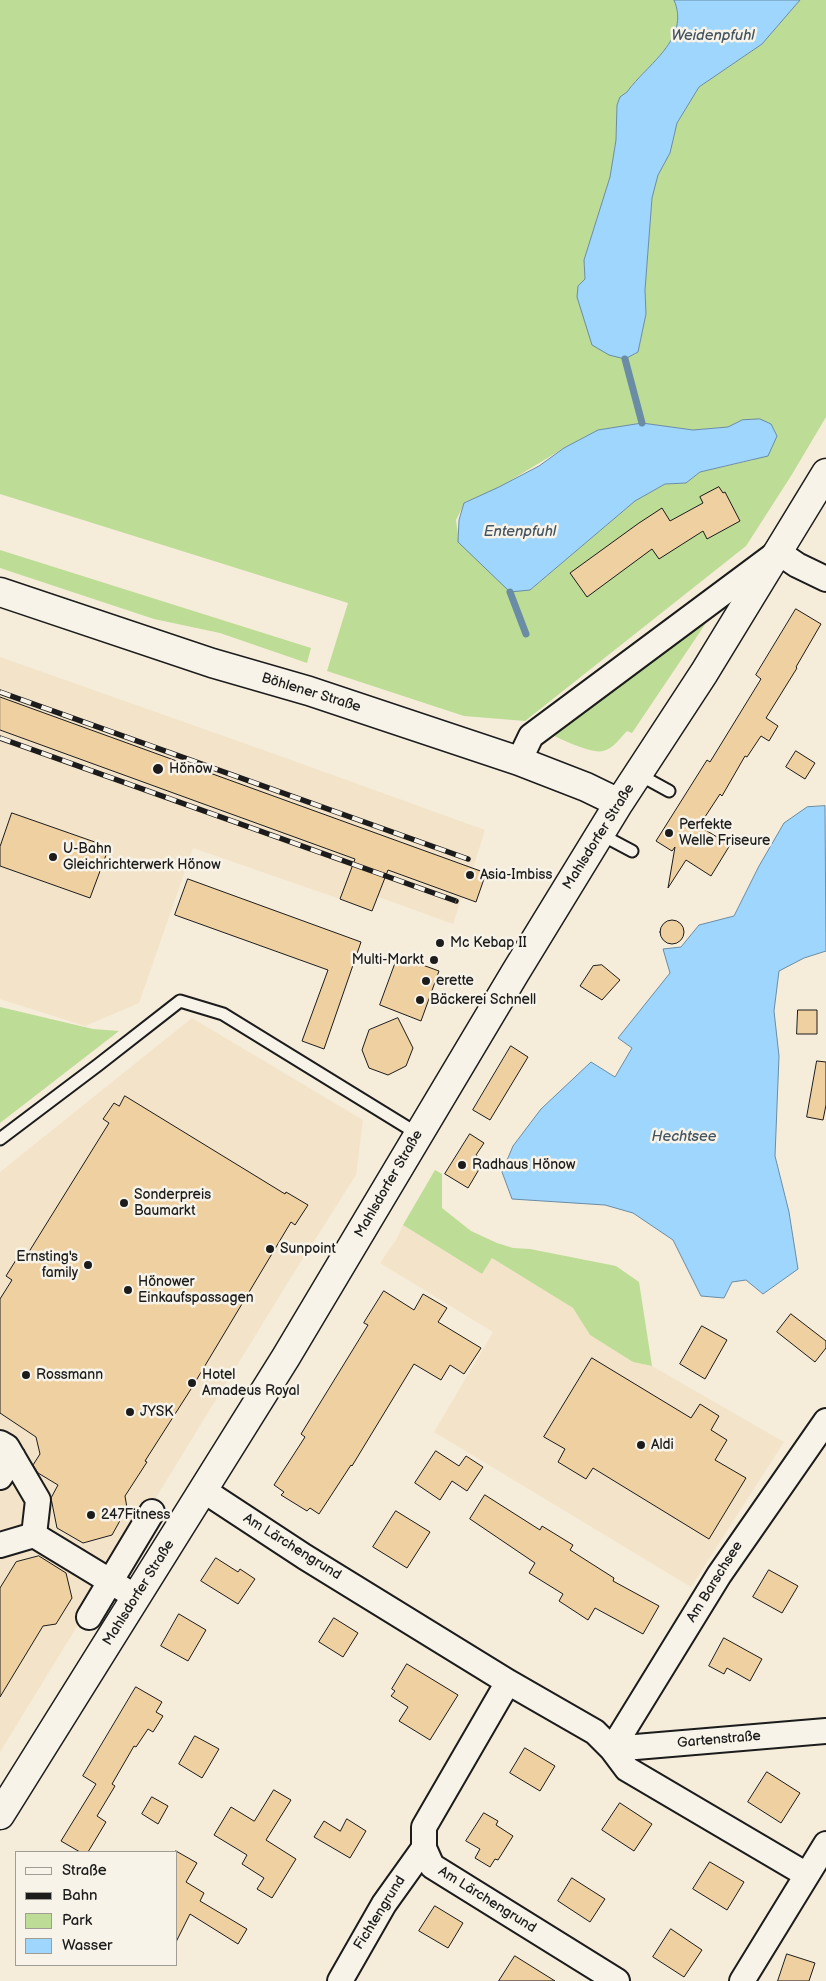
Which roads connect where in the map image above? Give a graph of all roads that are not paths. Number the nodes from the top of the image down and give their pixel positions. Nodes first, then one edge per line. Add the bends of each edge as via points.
1 (826, 473) edge
2 (778, 552) junction
3 (826, 579) edge
4 (0, 592) edge
5 (519, 761) junction
6 (638, 774) junction
7 (669, 791) dead end
8 (619, 803) junction
9 (600, 834) junction
10 (632, 851) dead end
11 (418, 1134) junction
12 (0, 1138) edge
13 (826, 1422) edge
14 (6, 1450) edge
15 (0, 1477) edge
16 (203, 1490) junction
17 (152, 1512) dead end
18 (34, 1535) junction
19 (0, 1545) edge
20 (110, 1582) junction
21 (136, 1598) junction
22 (89, 1617) dead end
23 (508, 1682) junction
24 (826, 1732) edge
25 (612, 1749) junction
26 (0, 1815) edge
27 (826, 1844) edge
28 (424, 1848) junction
29 (808, 1875) junction
30 (340, 1981) edge
31 (617, 1981) edge
32 (742, 1981) edge

1 - 2 main road, Mahlsdorfer Straße
2 - 3 street
2 - 5 street, Mahlsdorfer Straße via 531,736
2 - 6 main road, Mahlsdorfer Straße
4 - 5 main road, Böhlener Straße
5 - 8 main road, Böhlener Straße
6 - 7 lane
6 - 8 main road, Mahlsdorfer Straße
8 - 9 main road, Mahlsdorfer Straße
9 - 10 lane
9 - 11 main road, Mahlsdorfer Straße
11 - 12 lane via 222,1014 180,1001
11 - 16 main road, Mahlsdorfer Straße
13 - 25 street, Am Barschsee via 719,1574
14 - 15 street
14 - 18 street via 38,1500
16 - 21 main road, Mahlsdorfer Straße
16 - 23 street, Am Lärchengrund
17 - 20 street
18 - 19 street
18 - 20 street
20 - 21 street
20 - 22 street
21 - 26 main road, Mahlsdorfer Straße
23 - 25 street, Am Lärchengrund via 595,1732
23 - 28 street via 424,1827
24 - 25 street, Gartenstraße
25 - 29 street, Am Lärchengrund via 627,1768
27 - 29 street
28 - 30 street, Fichtengrund via 384,1904
28 - 31 street, Am Lärchengrund via 432,1866
29 - 32 street

